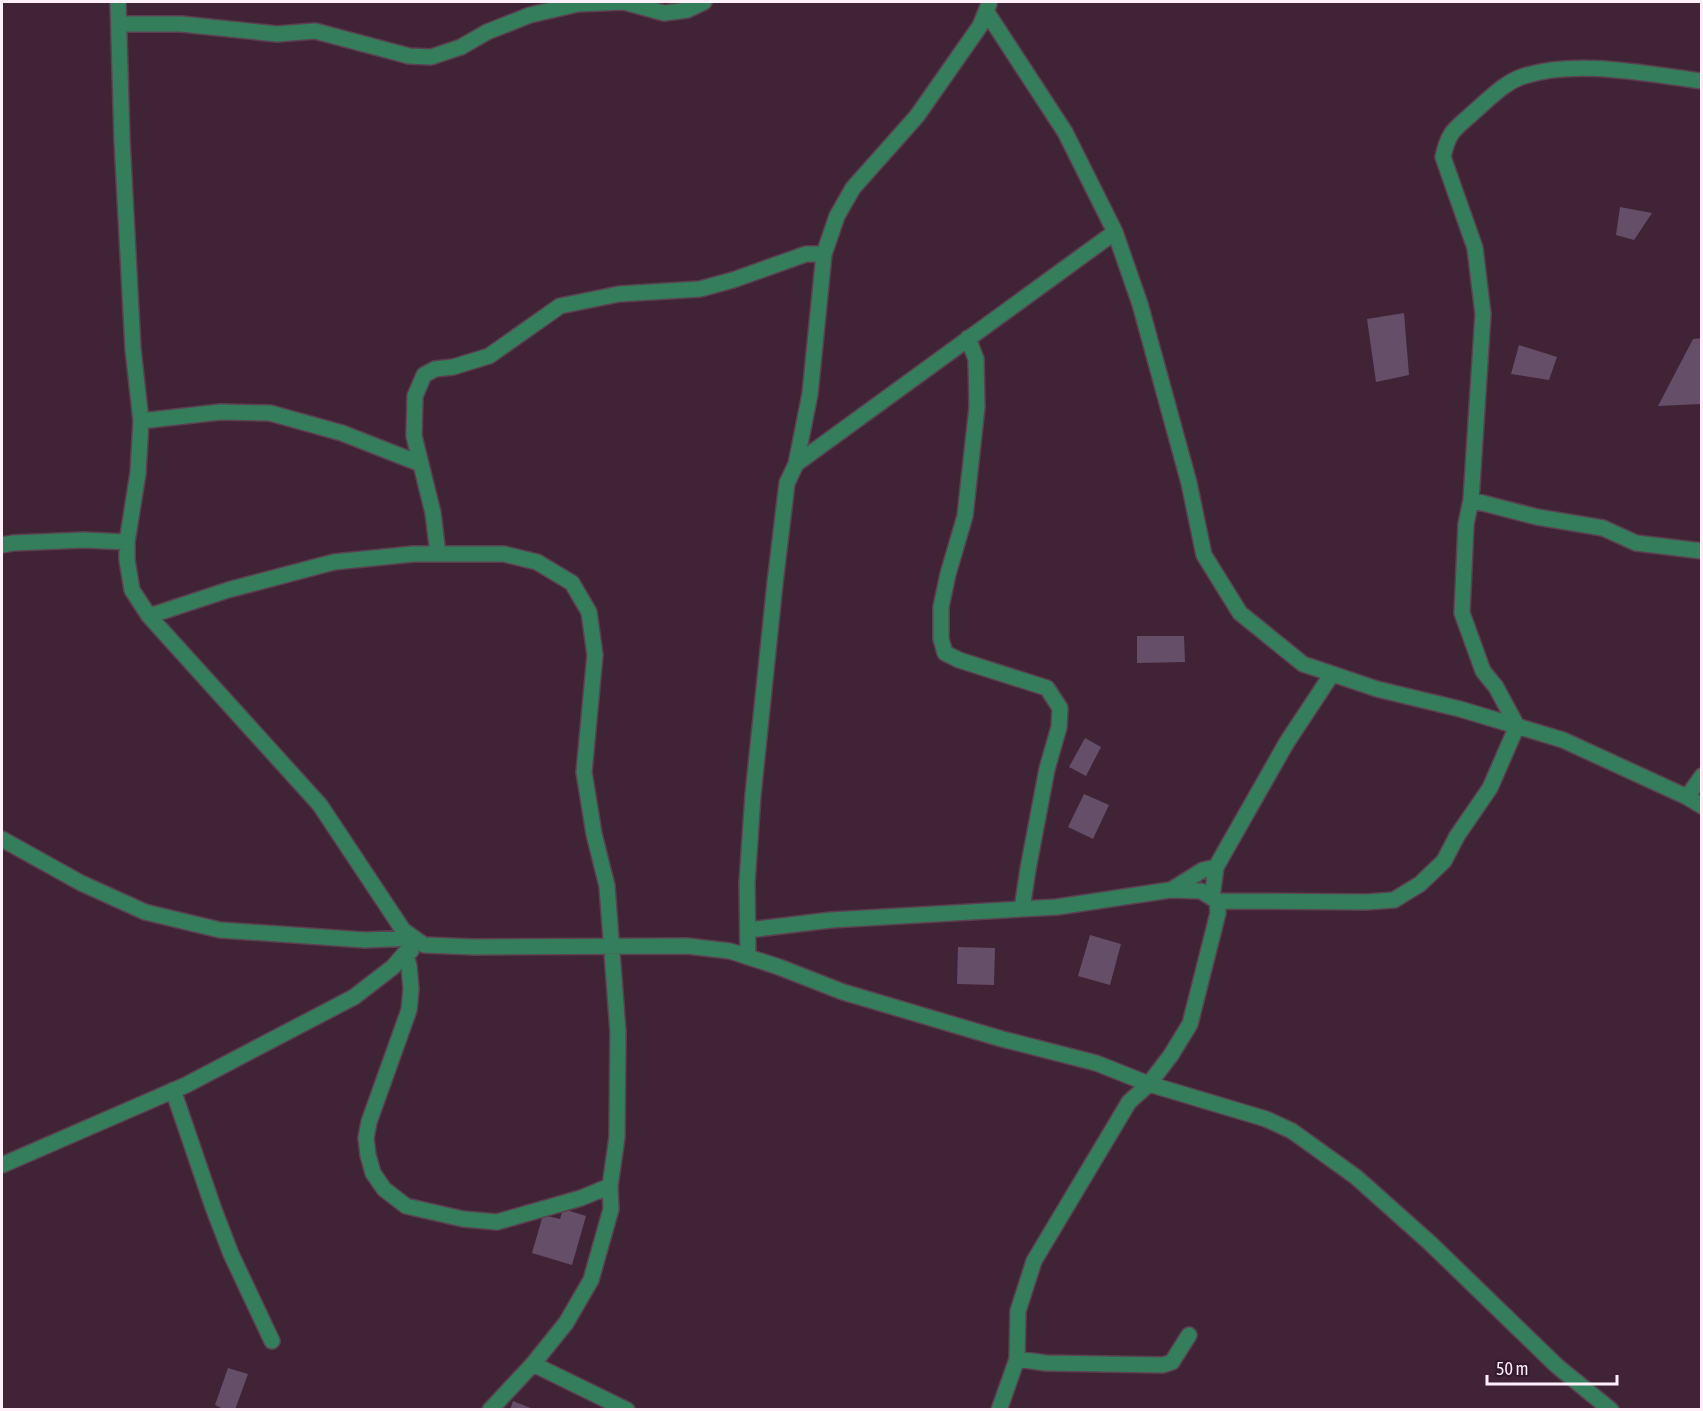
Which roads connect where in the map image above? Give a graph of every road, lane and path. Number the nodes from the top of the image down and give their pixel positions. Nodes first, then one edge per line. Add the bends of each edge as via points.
1 (118, 2) edge
2 (704, 2) edge
3 (988, 6) edge
4 (120, 24) junction
5 (1701, 81) edge
6 (1115, 232) junction
7 (824, 254) junction
8 (968, 338) junction
9 (141, 421) junction
10 (421, 464) junction
11 (796, 464) junction
12 (1471, 500) junction
13 (127, 542) junction
14 (2, 545) edge
15 (1701, 551) edge
16 (438, 554) junction
17 (149, 616) junction
18 (1332, 674) junction
19 (1517, 726) junction
20 (1701, 776) edge
21 (1687, 797) junction
22 (1701, 806) edge
23 (2, 838) edge
24 (1216, 867) junction
25 (1170, 890) junction
26 (1214, 899) junction
27 (1022, 909) junction
28 (748, 930) junction
29 (419, 941) junction
30 (612, 945) junction
31 (405, 953) junction
32 (748, 957) junction
33 (1149, 1084) junction
34 (173, 1090) junction
35 (2, 1165) edge
36 (610, 1186) junction
37 (1189, 1335) dead end
38 (272, 1341) dead end
39 (1017, 1359) junction
40 (533, 1364) junction
41 (490, 1410) edge
42 (627, 1410) edge
43 (999, 1410) edge
44 (1611, 1410) edge

1 - 4 street
2 - 4 street via 664,14 624,2 578,4 530,15 431,57 409,56 315,31 277,34 181,24
3 - 6 street via 1065,132
3 - 7 street via 961,56 917,116 854,188 837,216
4 - 9 street via 133,349
5 - 12 street via 1612,70 1562,69 1523,76 1498,90 1452,130 1443,157 1474,248 1483,314
6 - 8 street
6 - 18 street via 1140,304 1189,483 1204,555 1240,613 1303,664
7 - 10 street via 806,254 700,289 619,294 560,306 489,356 435,369 424,375 415,396 414,436
7 - 11 street via 810,394
8 - 11 street
8 - 27 street via 976,359 977,407 964,516 941,607 941,639 945,653 959,660 1047,688 1060,708
9 - 10 street via 220,412 270,413 342,433
9 - 13 street
10 - 16 street
11 - 28 street via 787,483 753,795
12 - 15 street via 1603,528 1636,543
12 - 19 street via 1466,524 1462,613 1483,671
13 - 14 street via 84,540
13 - 17 street via 132,590
16 - 17 street via 334,562
16 - 30 street via 504,554 537,562 572,583 589,612 595,655 584,772 608,886
17 - 29 street via 320,805 403,930
18 - 19 street
18 - 24 street via 1287,742
19 - 21 street via 1563,740
19 - 26 street via 1490,788 1444,861 1420,884 1394,900
20 - 21 street
21 - 22 street
23 - 29 street via 81,883 145,912 220,930
24 - 25 street via 1203,870
24 - 26 street
25 - 26 street via 1201,891
25 - 27 street
26 - 33 street via 1218,913 1190,1024
27 - 28 street
28 - 32 street
29 - 30 street via 474,947
29 - 31 street
30 - 32 street via 687,946
30 - 36 street via 618,1032 617,1137
31 - 34 street via 354,997
31 - 36 street via 411,988 409,1010 366,1138 373,1173 384,1189 406,1206 497,1222
32 - 33 street via 843,992 1096,1063
33 - 39 street via 1129,1102 1034,1261 1018,1311
33 - 44 street via 1266,1119 1292,1131 1356,1177 1557,1366
34 - 35 street
34 - 38 street via 228,1244
36 - 40 street via 611,1209 591,1280 566,1323
37 - 39 street via 1172,1362 1163,1365
39 - 43 street
40 - 41 street
40 - 42 street

